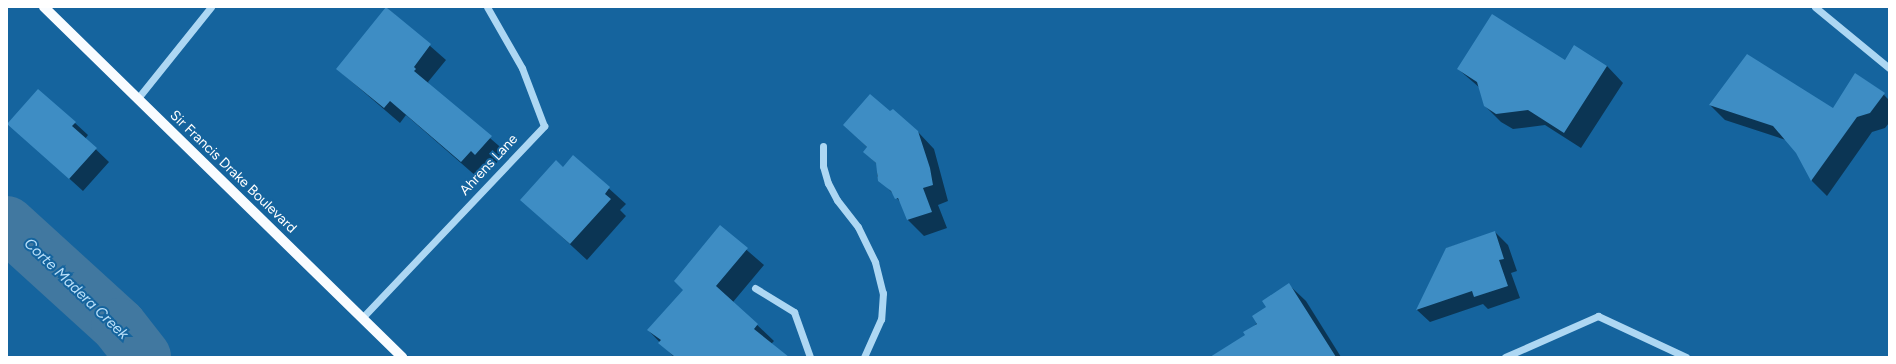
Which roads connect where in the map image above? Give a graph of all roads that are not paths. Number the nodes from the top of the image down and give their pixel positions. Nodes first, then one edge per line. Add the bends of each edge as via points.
1 (44, 7) edge
2 (211, 7) edge
3 (487, 7) edge
4 (1815, 7) edge
5 (1889, 68) edge
6 (138, 98) junction
7 (823, 146) dead end
8 (755, 288) dead end
9 (362, 318) junction
10 (402, 357) edge
11 (810, 357) edge
12 (864, 357) edge
13 (1505, 357) edge
14 (1686, 357) edge

1 - 6 main road, Sir Francis Drake Boulevard
2 - 6 street
3 - 9 street, Ahrens Lane via 522,68 544,126
4 - 5 street
6 - 9 main road, Sir Francis Drake Boulevard
7 - 12 street via 823,166 828,183 837,200 858,227 875,262 883,293 881,319
8 - 11 street via 794,312
9 - 10 main road, Sir Francis Drake Boulevard
13 - 14 street via 1598,316

